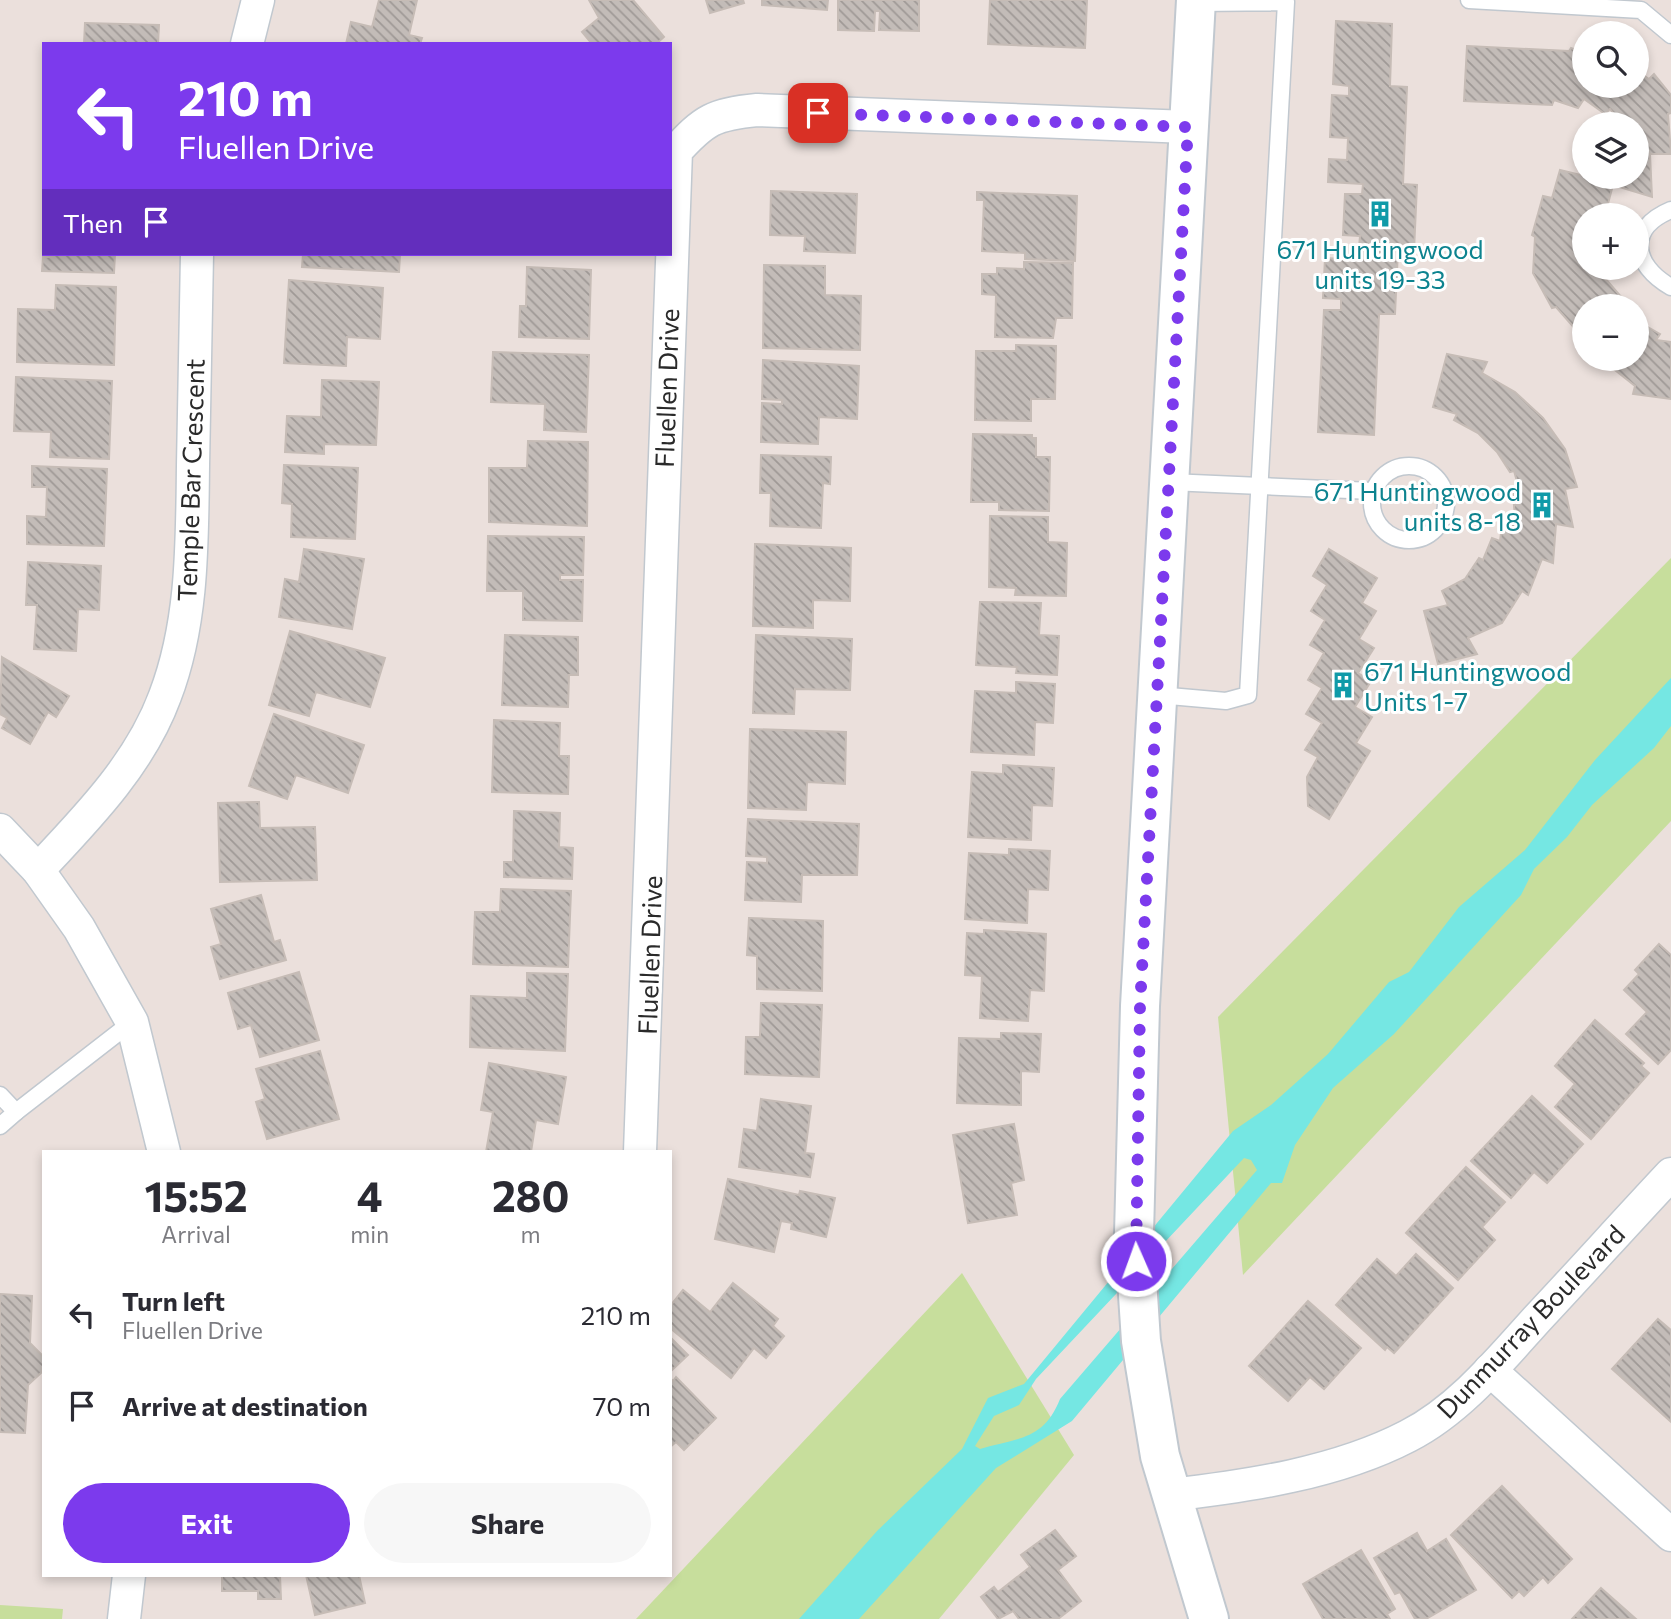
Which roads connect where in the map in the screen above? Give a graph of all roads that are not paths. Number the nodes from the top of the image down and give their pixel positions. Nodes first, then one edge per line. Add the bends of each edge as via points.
1 (258, 0) edge
2 (1469, 0) edge
3 (1293, 1) edge
4 (1196, 2) edge
5 (1671, 36) edge
6 (248, 42) edge
7 (1188, 127) junction
8 (1671, 210) edge
9 (672, 232) edge
10 (197, 256) edge
11 (671, 256) edge
12 (1671, 287) edge
13 (1170, 482) junction
14 (1259, 484) junction
15 (1372, 491) junction
16 (1158, 695) junction
17 (0, 830) edge
18 (38, 870) junction
19 (132, 1022) junction
20 (0, 1095) edge
21 (16, 1112) junction
22 (0, 1126) edge
23 (164, 1150) edge
24 (640, 1150) edge
25 (1671, 1174) edge
26 (1490, 1370) junction
27 (1171, 1495) junction
28 (1671, 1535) edge
29 (129, 1577) edge
30 (124, 1619) edge
31 (1209, 1619) edge

1 - 6 street
2 - 5 lane via 1641,10
3 - 4 lane
3 - 14 lane
4 - 7 street
7 - 9 street, Fluellen Drive via 733,112 701,123 676,151
7 - 13 street
8 - 12 lane via 1653,219 1640,244 1641,261 1653,277
10 - 18 street, Temple Bar Crescent via 191,570 179,654 165,697 128,765
11 - 24 street, Fluellen Drive
13 - 14 lane
13 - 16 street
14 - 15 lane
14 - 16 lane via 1248,695 1226,701
15 - 15 lane via 1373,518 1391,538 1417,541 1440,527 1448,502 1438,477 1415,465 1389,471
16 - 27 street via 1140,1006 1134,1234 1146,1377
17 - 18 street
18 - 19 street via 79,928
19 - 21 lane
19 - 23 street
20 - 21 lane
21 - 22 lane
25 - 26 street, Dunmurray Boulevard
26 - 27 street, Dunmurray Boulevard via 1434,1421 1406,1437 1310,1471 1234,1488
26 - 28 street
27 - 31 street
29 - 30 street

